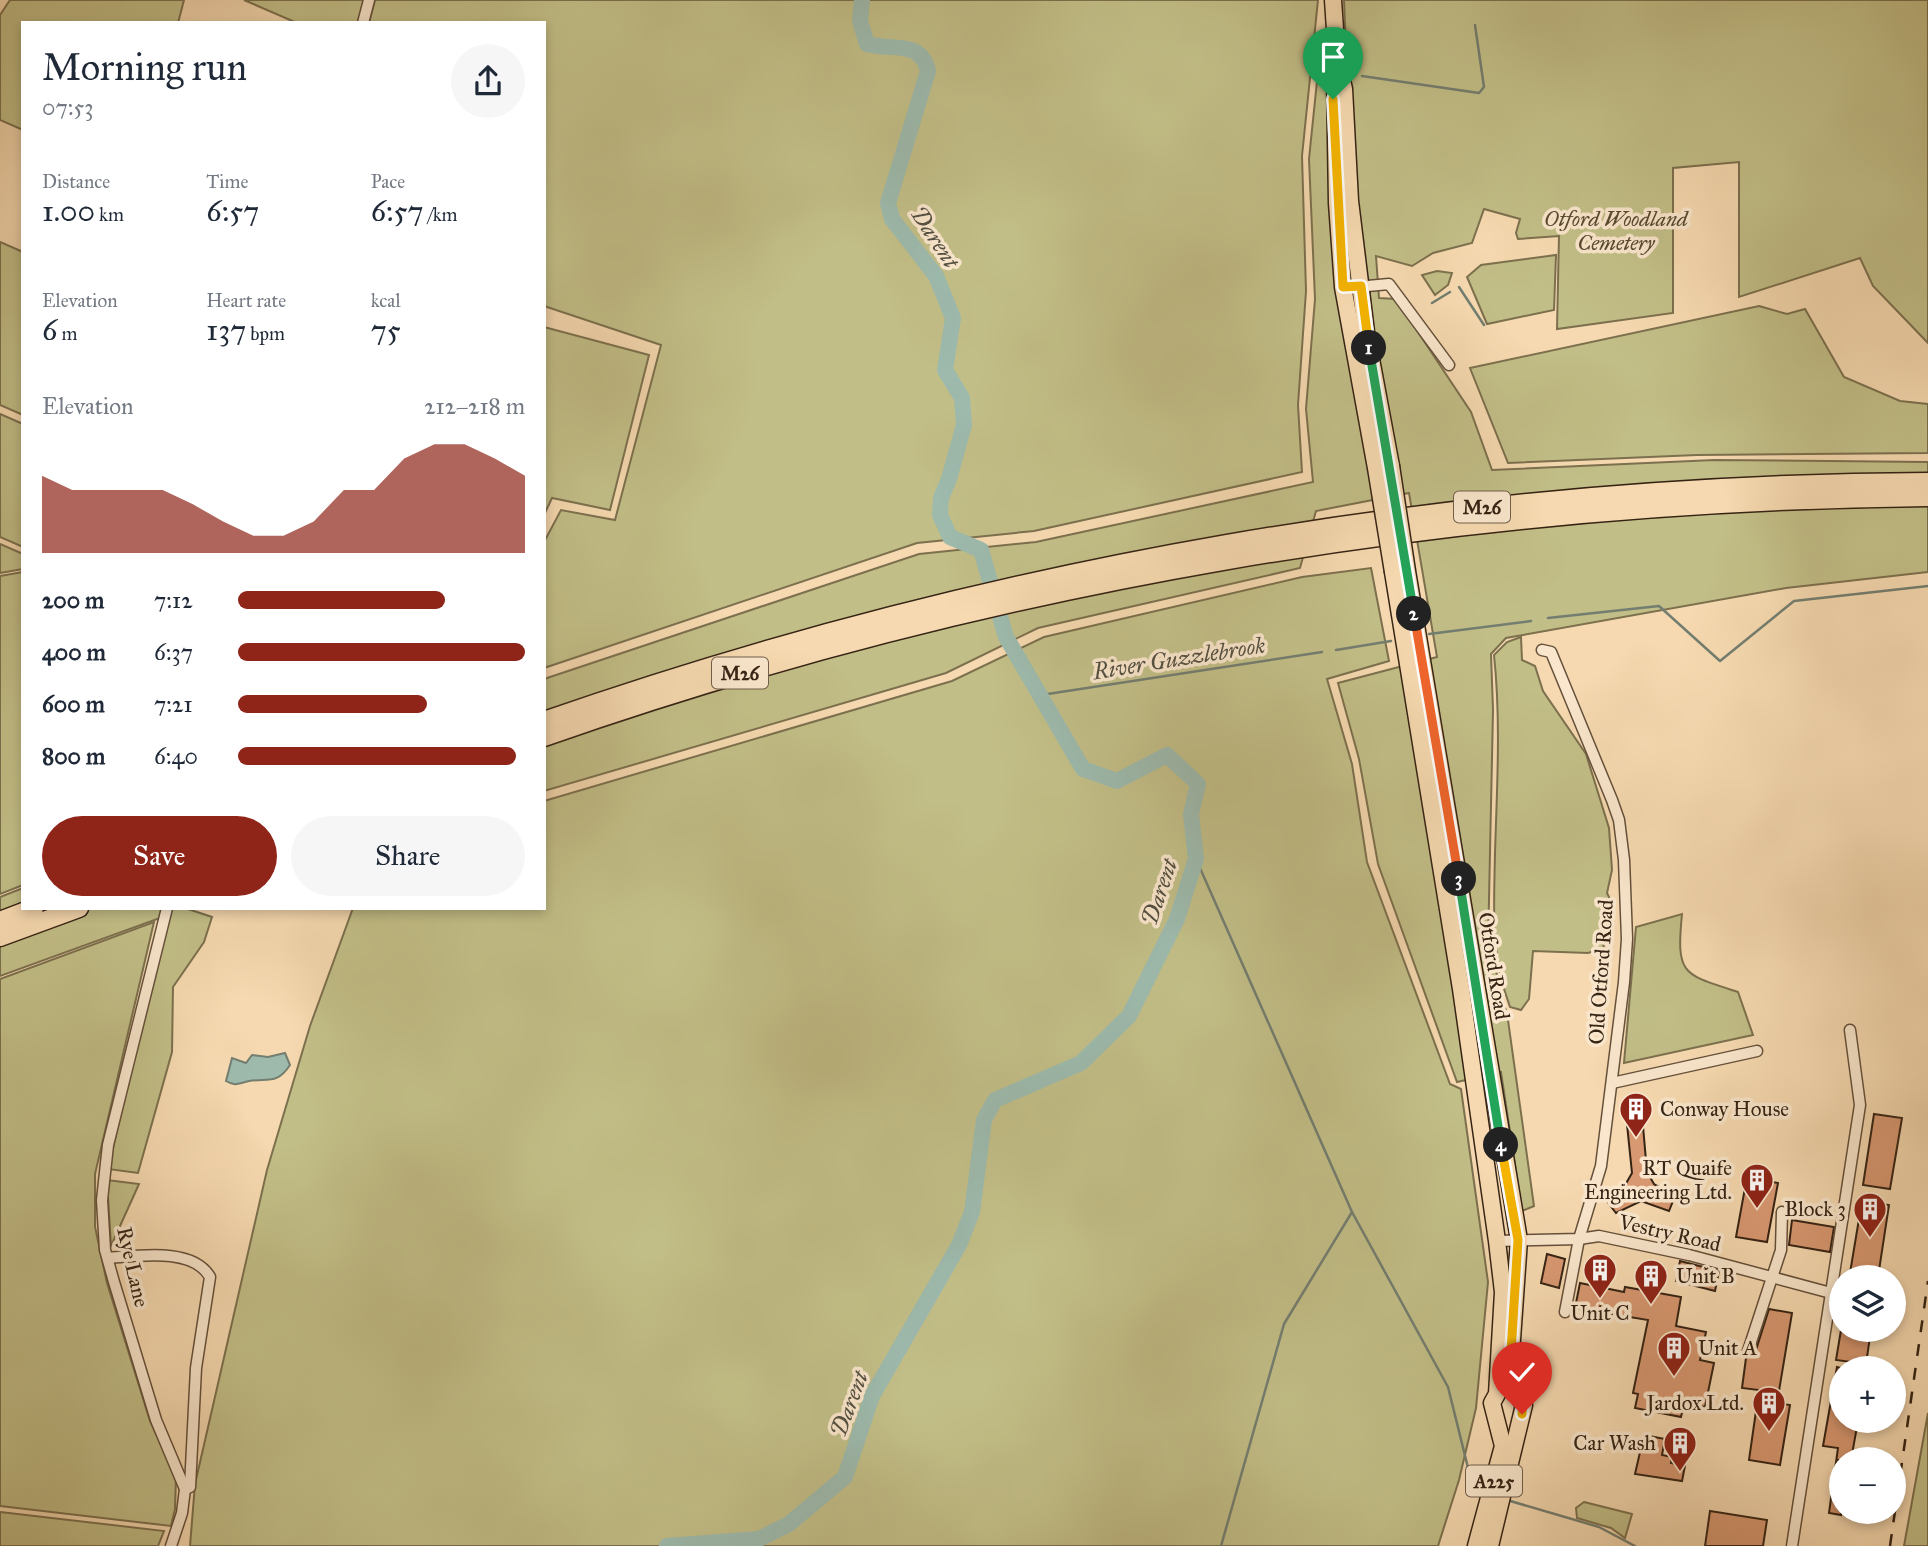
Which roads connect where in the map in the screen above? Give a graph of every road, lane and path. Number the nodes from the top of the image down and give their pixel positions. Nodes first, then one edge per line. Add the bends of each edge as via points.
1 (369, 0) edge
2 (1333, 0) edge
3 (364, 21) edge
4 (1337, 59) junction
5 (1361, 286) junction
6 (1343, 287) junction
7 (1448, 365) dead end
8 (1383, 467) junction
9 (1928, 482) edge
10 (1928, 497) edge
11 (1400, 571) junction
12 (1042, 588) junction
13 (936, 612) junction
14 (1542, 650) dead end
15 (546, 720) edge
16 (546, 736) edge
17 (29, 910) edge
18 (74, 910) edge
19 (167, 910) edge
20 (0, 921) edge
21 (0, 937) edge
22 (1850, 1030) dead end
23 (1757, 1051) dead end
24 (1612, 1083) junction
25 (1782, 1212) dead end
26 (1579, 1239) junction
27 (1518, 1240) junction
28 (1497, 1241) junction
29 (108, 1258) junction
30 (1835, 1265) edge
31 (1771, 1279) junction
32 (1829, 1293) edge
33 (1829, 1306) edge
34 (1564, 1312) dead end
35 (1748, 1351) dead end
36 (1516, 1391) junction
37 (1497, 1394) junction
38 (1522, 1414) junction
39 (1495, 1415) junction
40 (185, 1489) junction
41 (171, 1546) edge
42 (1476, 1546) edge
43 (1490, 1546) edge
44 (1792, 1546) edge

1 - 3 street
2 - 4 main road, A225
4 - 5 main road, A225 via 1344,89 1350,201
4 - 6 main road, A225 via 1333,99
5 - 6 street
5 - 7 street via 1389,284
5 - 8 main road, A225
6 - 8 main road, A225
8 - 11 main road, Otford Road / A225, bridge
9 - 12 highway, M26 via 1696,489 1475,508 1262,537
10 - 12 highway, M26 via 1707,503 1490,522
11 - 27 main road, Otford Road / A225
11 - 28 main road, Otford Road / A225
12 - 13 highway, M26
13 - 15 highway, M26 via 720,663
13 - 16 highway, M26
14 - 24 street, Old Otford Road via 1553,657 1619,820 1627,939
17 - 20 highway
18 - 21 highway
19 - 29 street, Rye Lane via 108,1145 102,1200
22 - 30 street via 1860,1105
23 - 24 street
24 - 26 street, Old Otford Road via 1601,1166
25 - 31 street via 1781,1250
26 - 27 street, Vestry Road
26 - 31 street, Vestry Road via 1599,1236
26 - 34 street, Old Otford Road
27 - 28 street, Vestry Road
27 - 36 main road, Otford Road / A225 via 1510,1368
28 - 37 main road, Otford Road / A225 via 1503,1292
29 - 40 street, Rye Lane via 156,1420
29 - 40 street via 183,1258 204,1266 210,1277 196,1368 190,1487
31 - 32 street, Vestry Road
31 - 35 street
33 - 44 street
36 - 37 main road
36 - 38 main road, Otford Road / A225 via 1523,1399
37 - 39 main road, Otford Road / A225 via 1492,1403
38 - 39 main road via 1509,1422
38 - 43 main road, Otford Road / A225
39 - 42 main road, Otford Road / A225 via 1503,1446
40 - 41 street

